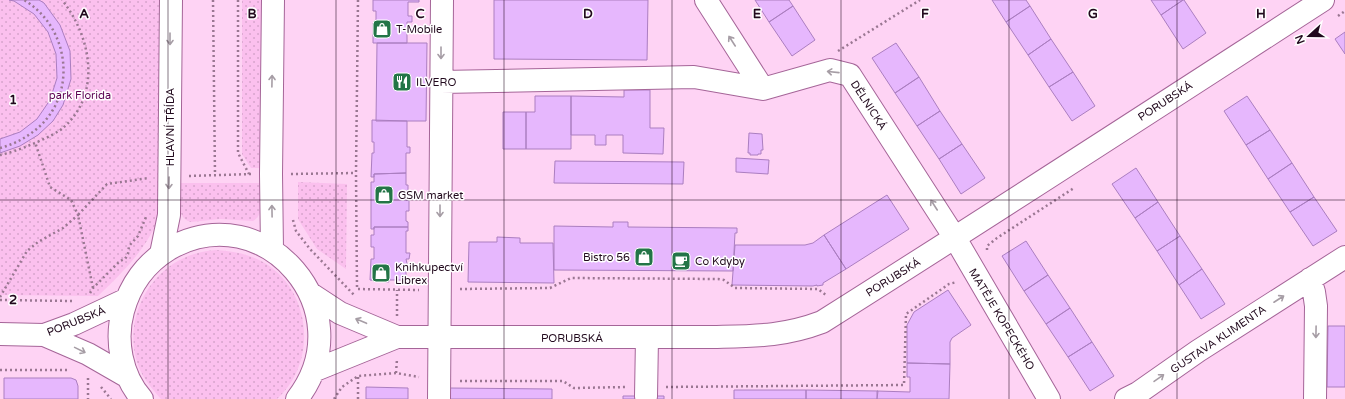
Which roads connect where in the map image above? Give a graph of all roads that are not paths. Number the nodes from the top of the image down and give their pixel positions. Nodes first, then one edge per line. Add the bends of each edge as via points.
1 (171, 0) edge
2 (273, 0) edge
3 (442, 0) edge
4 (706, 0) edge
5 (1323, 0) edge
6 (441, 82) junction
7 (763, 89) junction
8 (955, 238) junction
9 (272, 250) junction
10 (161, 254) junction
11 (1345, 257) edge
12 (1310, 279) junction
13 (311, 294) junction
14 (125, 300) junction
15 (397, 326) junction
16 (0, 334) edge
17 (44, 335) junction
18 (440, 337) junction
19 (647, 338) junction
20 (313, 371) junction
21 (128, 377) junction
22 (439, 390) edge
23 (646, 391) road end
24 (142, 399) edge
25 (297, 399) edge
26 (1049, 399) edge
27 (1126, 399) edge
28 (1315, 399) edge

1 -> 10 street, HLAVNÍ TŘÍDA via 169,215
9 -> 2 street
3 -> 6 street
7 -> 4 street
5 - 8 street, PORUBSKÁ
6 - 7 street via 694,77
6 -> 18 street
8 -> 7 street, DĚLNICKÁ via 850,75 830,70
8 - 19 street, PORUBSKÁ via 822,322 805,329 770,336
8 - 26 street, MATĚJE KOPECKÉHO
9 - 10 street via 236,236 216,235 184,242
9 - 13 street via 288,262
10 - 14 street via 142,272
11 - 12 street, GUSTAVA KLIMENTA
27 -> 12 street, GUSTAVA KLIMENTA
12 -> 28 street via 1316,306
15 -> 13 street, PORUBSKÁ via 340,313
13 - 20 street via 320,333
14 - 17 street, PORUBSKÁ
14 - 21 street via 120,319 119,339
15 - 18 street, PORUBSKÁ
15 - 20 street, PORUBSKÁ
16 - 17 street, PORUBSKÁ
17 -> 21 street via 88,354
18 - 19 street, PORUBSKÁ
18 - 22 street
19 - 23 street
20 - 25 street
21 - 24 street

